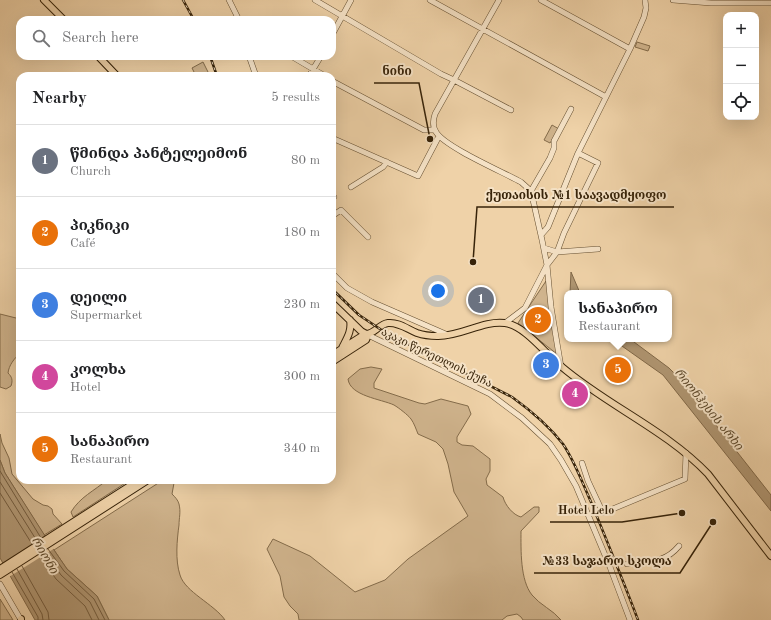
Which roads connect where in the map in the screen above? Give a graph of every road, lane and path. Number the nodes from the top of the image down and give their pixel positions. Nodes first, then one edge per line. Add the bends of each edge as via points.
1 (44, 0) edge
2 (229, 0) edge
3 (315, 0) edge
4 (351, 0) edge
5 (430, 0) edge
6 (499, 0) edge
7 (541, 0) edge
8 (645, 0) edge
9 (673, 0) edge
10 (771, 3) edge
11 (60, 16) edge
12 (237, 16) edge
13 (342, 17) junction
14 (336, 28) edge
15 (483, 29) junction
16 (630, 49) junction
17 (102, 60) edge
18 (250, 60) edge
19 (298, 60) edge
20 (319, 60) edge
21 (314, 69) junction
22 (113, 72) edge
23 (255, 72) edge
24 (312, 72) edge
25 (318, 72) edge
26 (454, 80) junction
27 (336, 82) edge
28 (606, 97) junction
29 (571, 109) dead end
30 (511, 110) dead end
31 (435, 130) junction
32 (439, 136) junction
33 (336, 140) edge
34 (578, 153) junction
35 (387, 162) junction
36 (351, 187) dead end
37 (531, 191) junction
38 (336, 213) edge
39 (541, 235) junction
40 (368, 237) dead end
41 (544, 248) junction
42 (598, 249) dead end
43 (557, 252) junction
44 (547, 265) junction
45 (336, 276) edge
46 (336, 307) edge
47 (350, 320) junction
48 (505, 323) junction
49 (368, 334) junction
50 (448, 334) junction
51 (342, 348) junction
52 (336, 352) edge
53 (336, 359) edge
54 (562, 367) junction
55 (686, 453) junction
56 (582, 463) dead end
57 (132, 484) edge
58 (142, 484) edge
59 (679, 546) dead end
60 (771, 556) edge
61 (627, 564) dead end
62 (0, 569) edge
63 (0, 575) edge
64 (0, 584) edge
65 (21, 620) edge
66 (630, 620) edge

1 - 11 main road
2 - 12 street
3 - 13 street
4 - 13 street
5 - 15 street
6 - 15 street
7 - 16 street
8 - 16 street via 644,16
9 - 10 street
13 - 14 street
13 - 26 street
15 - 26 street
15 - 28 street
16 - 28 street
17 - 22 main road
18 - 23 street
19 - 21 street
20 - 21 street
21 - 24 street
21 - 25 street
26 - 30 street
26 - 31 street via 435,114
27 - 31 street via 424,130
28 - 34 street
29 - 37 street via 554,141 550,158
31 - 32 street
32 - 35 street via 418,176
32 - 37 street via 521,182
33 - 35 street
34 - 39 street via 548,227
34 - 43 street via 598,163
35 - 36 street
37 - 39 street
38 - 40 street via 341,210
39 - 41 street
41 - 43 street
41 - 44 street
42 - 43 street
43 - 44 street
44 - 48 street via 526,308
44 - 54 street via 551,307
45 - 50 street via 347,288 372,302
46 - 47 main road, აკაკი წერეთლის ქუჩა
47 - 49 main road, აკაკი წერეთლის ქუჩა
47 - 51 main road via 350,332
48 - 50 main road via 494,323
48 - 54 main road via 523,332
49 - 50 main road via 384,324 391,323 419,334
49 - 51 main road
49 - 53 main road via 366,340
49 - 66 street, აკაკი წერეთლის ქუჩა via 490,394 522,418 550,444 576,486
51 - 52 main road
54 - 55 main road
55 - 56 street via 685,478 603,513
55 - 60 main road via 708,474
57 - 62 main road
58 - 63 main road
59 - 61 street via 673,554 662,560
64 - 65 street

